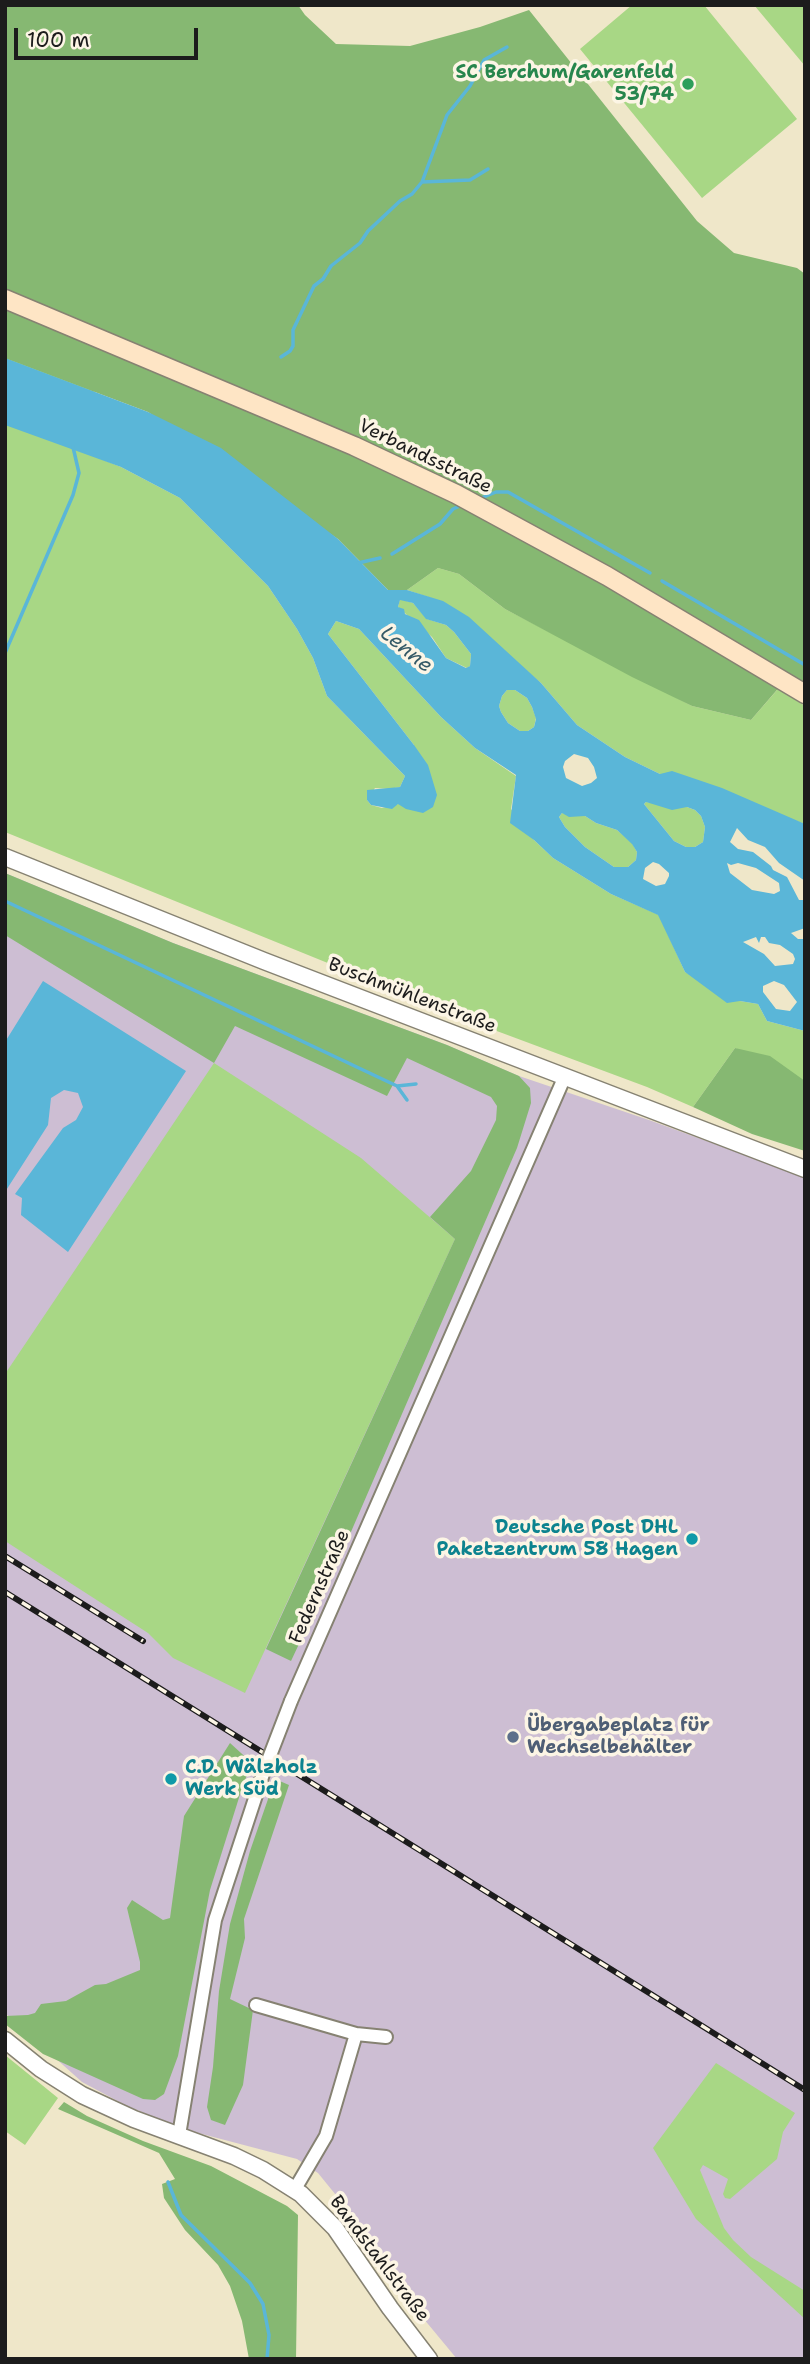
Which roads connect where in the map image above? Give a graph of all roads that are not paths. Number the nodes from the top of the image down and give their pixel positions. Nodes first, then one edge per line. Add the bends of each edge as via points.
1 (5, 299) edge
2 (805, 695) edge
3 (5, 857) edge
4 (565, 1076) junction
5 (805, 1169) edge
6 (256, 2005) dead end
7 (356, 2034) junction
8 (386, 2037) dead end
9 (5, 2040) edge
10 (179, 2135) junction
11 (295, 2189) junction
12 (429, 2359) edge

1 - 2 main road, Verbandsstraße via 456,494 607,576
3 - 4 street, Buschmühlenstraße
4 - 5 street, Buschmühlenstraße
4 - 10 street, Federnstraße, bridge via 264,1771 215,1920
6 - 7 street
7 - 8 street
7 - 11 street via 326,2136
9 - 10 street, Bandstahlstraße via 69,2088
10 - 11 street, Bandstahlstraße via 234,2156
11 - 12 street, Bandstahlstraße via 335,2228

